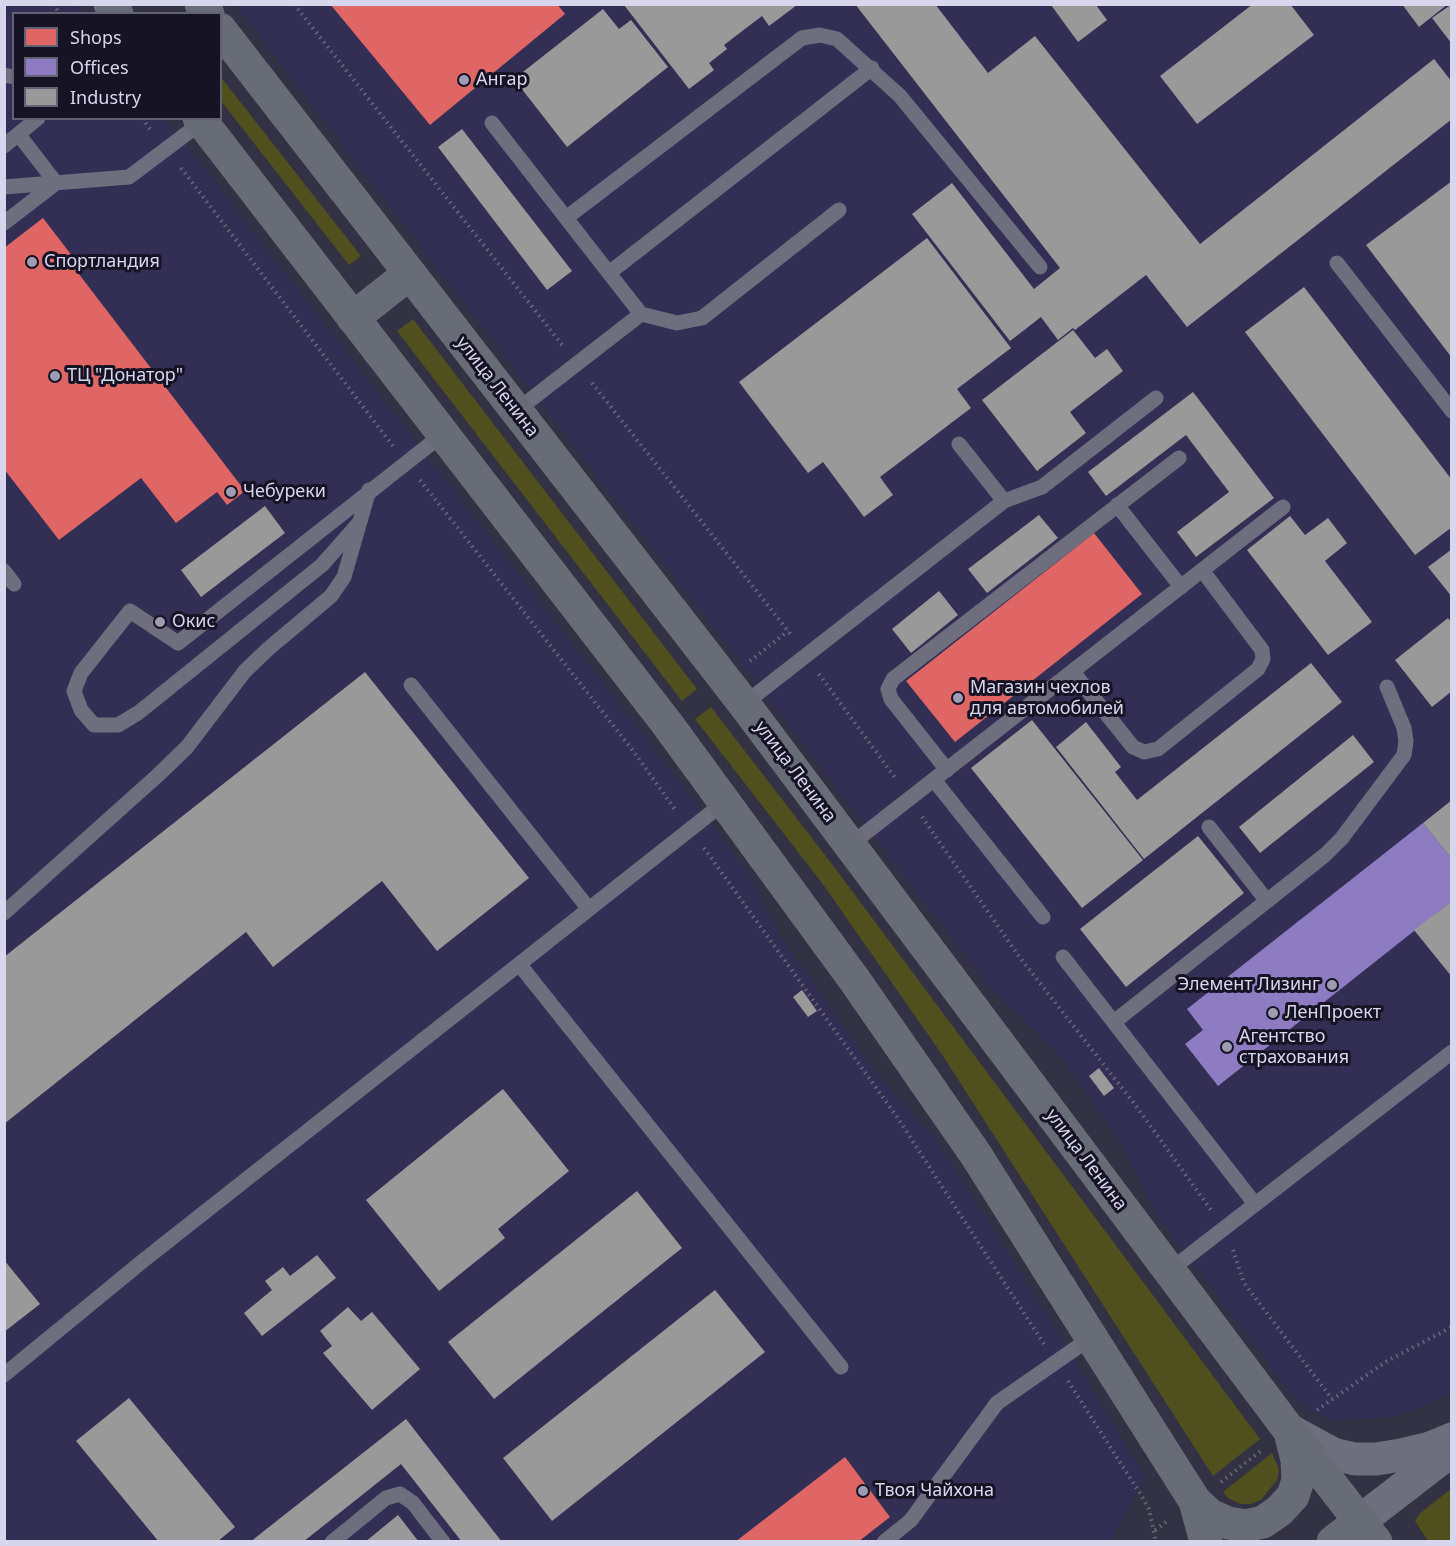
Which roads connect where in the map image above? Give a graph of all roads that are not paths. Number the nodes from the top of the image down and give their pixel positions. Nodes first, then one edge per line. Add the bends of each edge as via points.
1 (222, 32) edge
2 (872, 68) junction
3 (36, 120) edge
4 (200, 120) edge
5 (492, 123) dead end
6 (20, 135) junction
7 (4, 146) edge
8 (56, 183) junction
9 (4, 187) edge
10 (839, 210) dead end
11 (566, 218) junction
12 (4, 223) edge
13 (1336, 263) dead end
14 (1040, 267) dead end
15 (609, 273) junction
16 (409, 274) junction
17 (641, 314) junction
18 (353, 318) junction
19 (1156, 398) dead end
20 (516, 411) junction
21 (1452, 411) edge
22 (443, 434) junction
23 (960, 444) dead end
24 (1179, 458) dead end
25 (369, 490) junction
26 (1004, 501) junction
27 (1117, 505) junction
28 (1283, 507) dead end
29 (359, 523) junction
30 (1202, 570) junction
31 (1181, 587) junction
32 (1073, 672) junction
33 (411, 685) dead end
34 (1387, 687) dead end
35 (744, 704) junction
36 (947, 770) junction
37 (934, 780) junction
38 (726, 801) junction
39 (1209, 827) dead end
40 (850, 846) junction
41 (1267, 900) junction
42 (589, 909) junction
43 (4, 913) edge
44 (1043, 918) dead end
45 (1063, 957) dead end
46 (519, 964) junction
47 (1114, 1022) junction
48 (1452, 1052) edge
49 (1255, 1204) junction
50 (1169, 1271) junction
51 (1092, 1337) junction
52 (841, 1367) dead end
53 (4, 1376) edge
54 (1289, 1430) junction
55 (1452, 1439) edge
56 (1452, 1450) edge
57 (1195, 1501) junction
58 (1368, 1531) edge
59 (332, 1542) edge
60 (443, 1542) edge
61 (884, 1542) edge
62 (1206, 1542) edge
63 (1333, 1542) edge

1 - 16 main road, улица Ленина
2 - 11 lane via 837,39 820,35 802,38
2 - 14 lane via 900,96
2 - 15 lane
3 - 6 lane
4 - 8 lane via 129,177
4 - 18 main road
5 - 11 lane
6 - 7 lane
6 - 8 lane
8 - 9 lane
8 - 12 lane
10 - 17 lane via 702,318 677,323
11 - 15 lane
13 - 21 lane
15 - 17 lane
16 - 18 main road
16 - 20 main road, улица Ленина
17 - 20 lane
18 - 22 main road
19 - 26 lane via 1042,487
20 - 35 main road, улица Ленина
22 - 25 lane
22 - 38 main road
23 - 26 lane
24 - 27 lane
25 - 29 lane
25 - 29 lane via 178,643 130,611 81,673 74,691 81,710 94,725 118,725 138,713 322,565
26 - 35 lane
27 - 31 lane
27 - 36 lane via 893,680 888,689 891,699
28 - 30 lane
29 - 43 lane via 344,577 331,596 245,671 193,739 157,776
30 - 31 lane
30 - 32 lane via 1262,650 1263,659 1258,669 1158,749 1144,752 1133,747
31 - 32 lane
32 - 36 lane
33 - 42 lane
34 - 41 lane via 1404,728 1404,755 1342,838
35 - 40 main road, улица Ленина
36 - 37 lane
37 - 40 lane
37 - 44 lane
38 - 42 lane
38 - 51 main road via 976,1155
39 - 41 lane
40 - 50 main road, улица Ленина
41 - 47 lane
42 - 46 lane
45 - 47 lane
46 - 52 lane
46 - 53 lane via 144,1260
47 - 49 lane
48 - 49 lane
49 - 50 lane
50 - 54 main road, улица Ленина
51 - 57 main road
51 - 61 lane via 998,1403 911,1520
54 - 55 main road via 1333,1454 1355,1459 1401,1455
54 - 57 main road via 1298,1480 1293,1496 1279,1511 1263,1522 1246,1526 1210,1515
54 - 58 main road, улица Ленина
56 - 58 main road
57 - 62 main road
58 - 63 main road
59 - 60 lane via 386,1498 400,1494 413,1503

